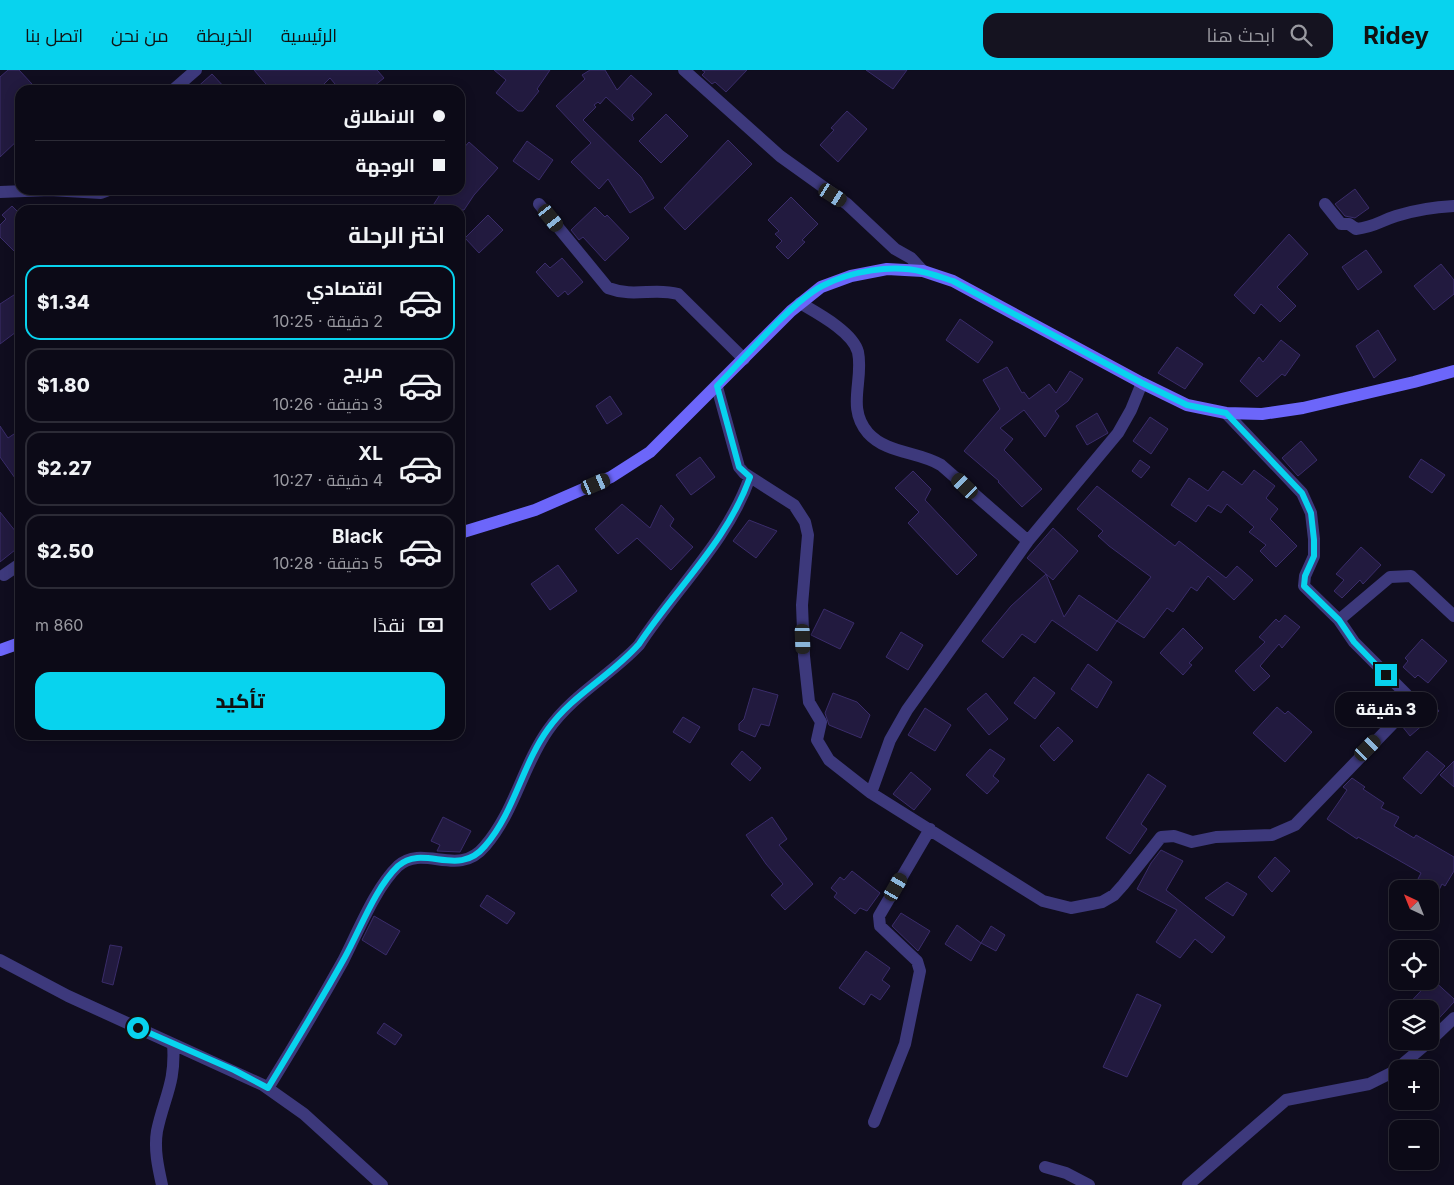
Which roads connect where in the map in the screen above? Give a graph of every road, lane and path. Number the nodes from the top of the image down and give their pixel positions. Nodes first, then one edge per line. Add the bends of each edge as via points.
1 (196, 70) edge
2 (684, 70) edge
3 (179, 85) edge
4 (15, 191) edge
5 (0, 192) edge
6 (540, 204) dead end
7 (1325, 204) dead end
8 (1454, 206) edge
9 (923, 271) junction
10 (800, 303) junction
11 (744, 359) junction
12 (1454, 371) edge
13 (1142, 383) junction
14 (717, 386) junction
15 (1226, 413) junction
16 (750, 477) junction
17 (465, 532) edge
18 (1028, 541) junction
19 (15, 567) edge
20 (4, 575) dead end
21 (1454, 616) edge
22 (1339, 620) junction
23 (15, 645) edge
24 (0, 650) edge
25 (871, 793) junction
26 (930, 829) junction
27 (0, 960) edge
28 (1454, 1018) edge
29 (1439, 1032) edge
30 (173, 1044) junction
31 (1419, 1050) edge
32 (268, 1088) junction
33 (874, 1122) dead end
34 (1046, 1167) dead end
35 (162, 1185) edge
36 (382, 1185) edge
37 (1089, 1185) edge
38 (1188, 1185) edge

1 - 3 street
2 - 9 street via 780,156 847,204
4 - 5 street
6 - 11 street via 608,288 622,293 669,291 678,294
7 - 8 street via 1341,224 1356,229 1373,227 1395,216 1425,208
9 - 10 street via 887,269 851,276 821,287
9 - 13 street via 953,281
10 - 11 street
10 - 18 street via 844,333 858,351 856,403 867,432 888,447 928,457 940,464
11 - 14 street
12 - 15 street via 1303,408 1262,414
13 - 15 street via 1187,405
13 - 18 street via 1118,433
14 - 16 street via 739,467
14 - 17 street via 650,452 611,477 535,510
15 - 22 street via 1302,493 1311,513 1314,540 1314,556 1304,586
16 - 25 street via 794,504 804,522 808,536 802,605 804,656 809,702 821,722 817,740 829,760
16 - 32 street via 728,526 639,644 623,662 567,707 547,730 486,846 467,861 420,858 408,860 393,873
18 - 25 street via 907,710 890,740
19 - 20 street
21 - 22 street via 1411,576 1404,575 1390,577
22 - 26 street via 1354,642 1406,694 1408,704 1404,712 1295,825 1284,831 1272,835 1216,837 1192,842 1174,836 1161,837 1114,895 1102,902 1071,908 1043,901
23 - 24 street
25 - 26 street
26 - 33 street via 879,916 880,926 917,961 920,971 905,1044
27 - 30 street via 68,996
28 - 29 street
30 - 32 street
30 - 35 street via 173,1079 157,1131 156,1148
31 - 38 street via 1393,1072 1369,1084 1286,1100
32 - 36 street via 304,1114
34 - 37 street

